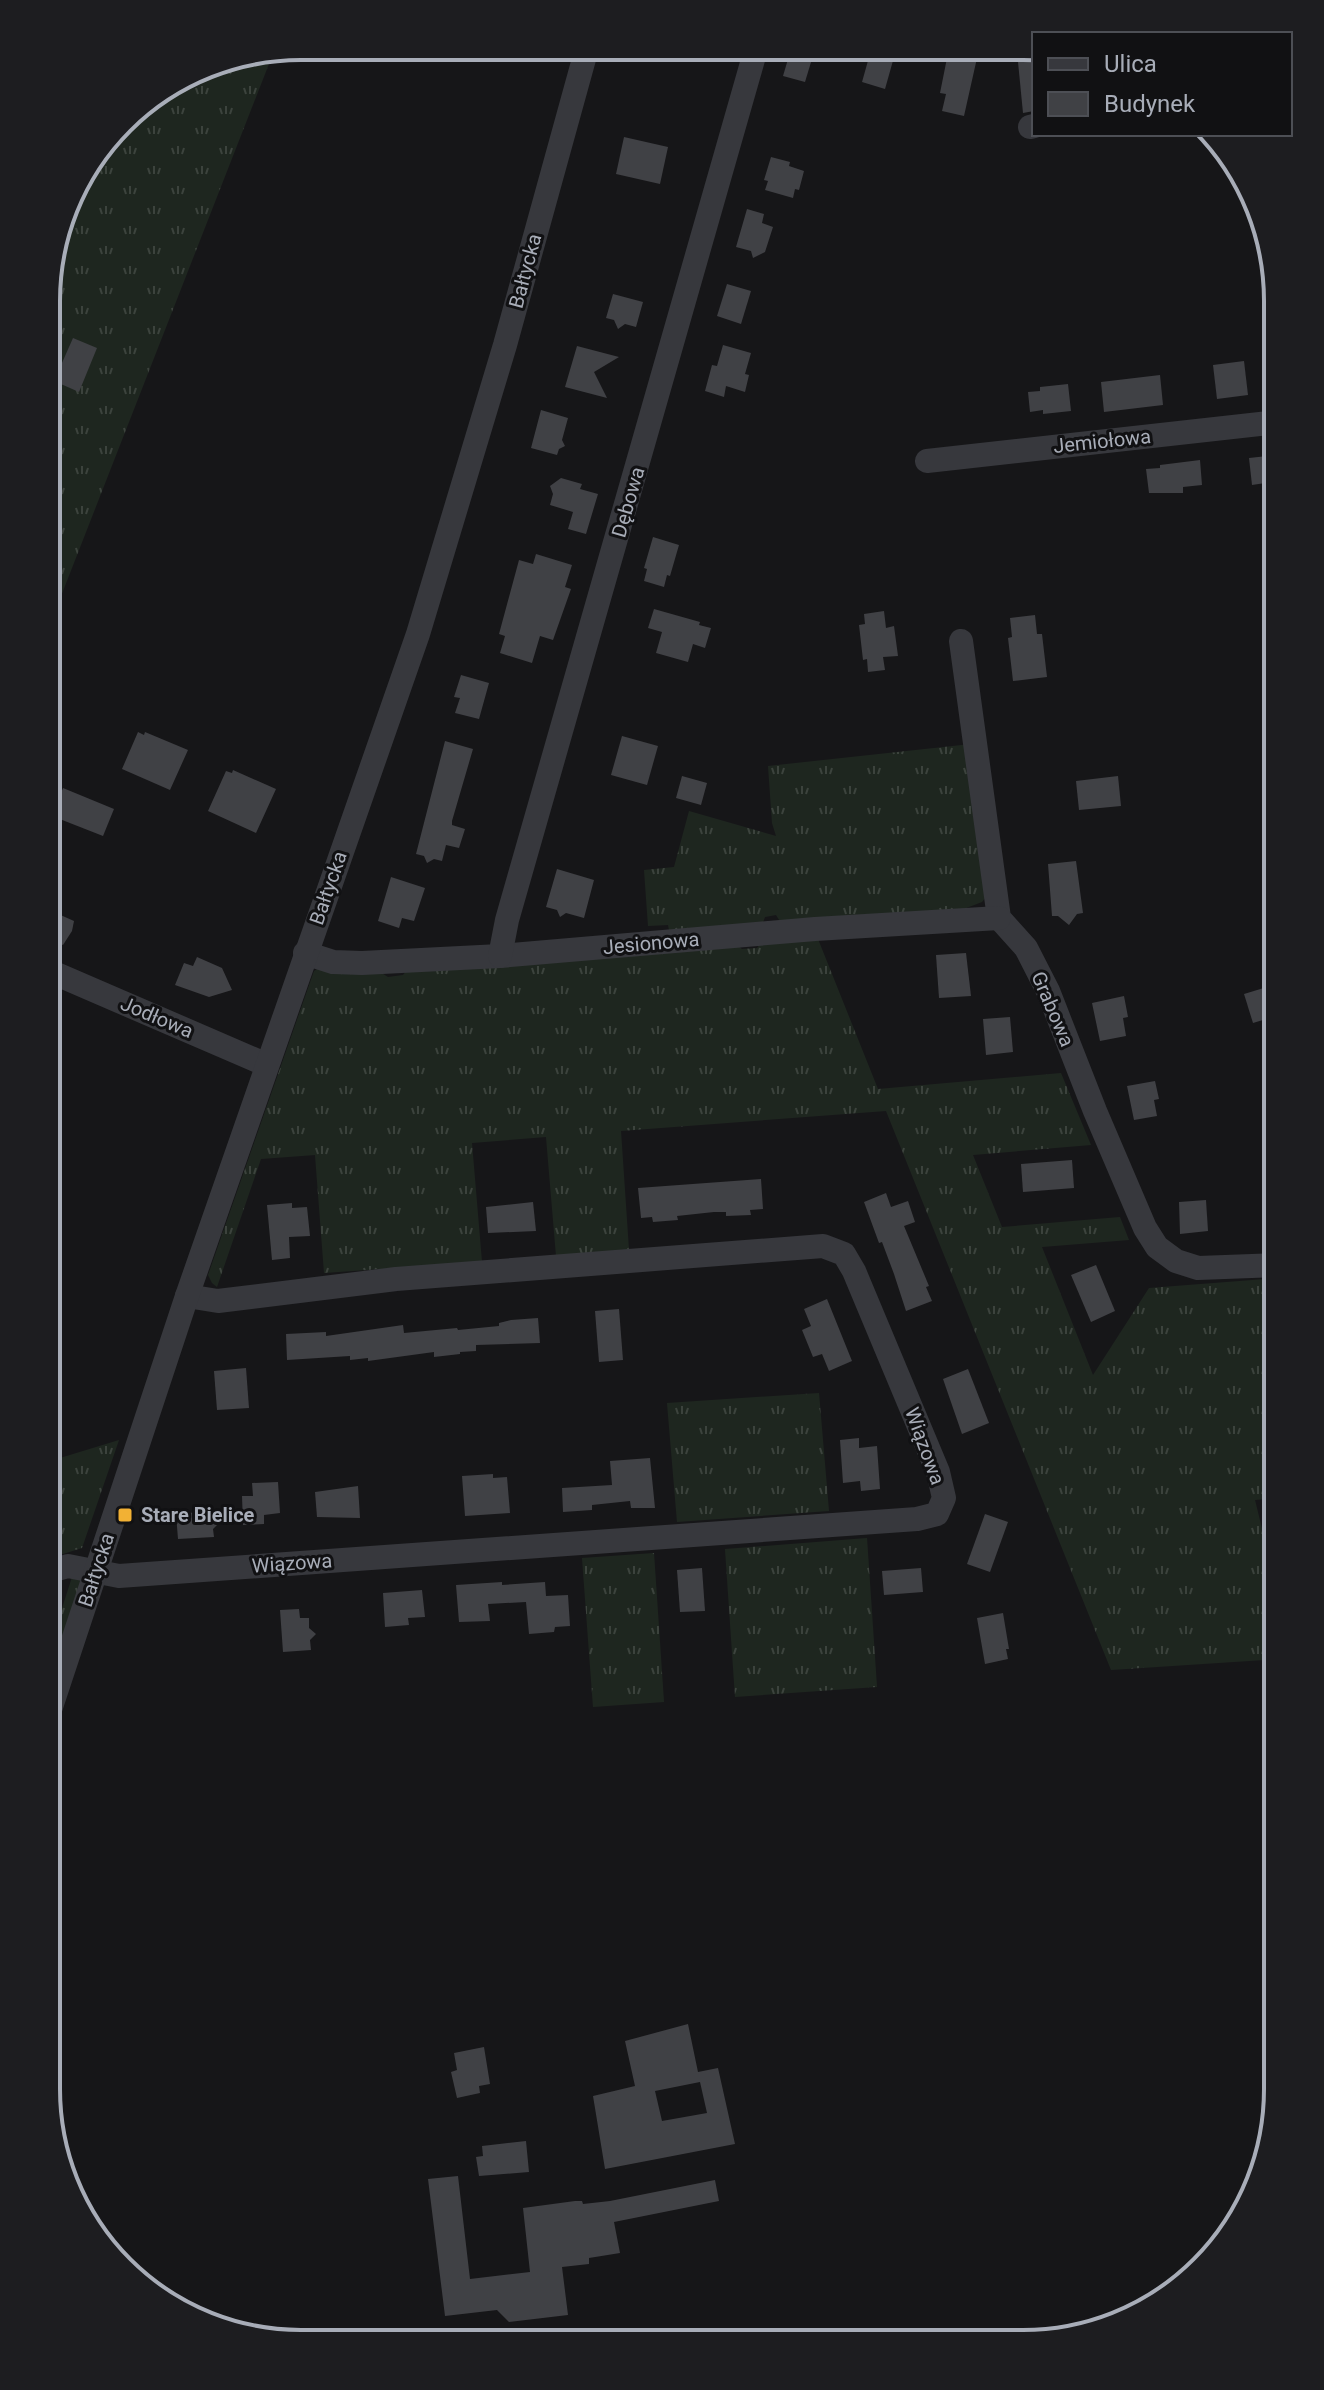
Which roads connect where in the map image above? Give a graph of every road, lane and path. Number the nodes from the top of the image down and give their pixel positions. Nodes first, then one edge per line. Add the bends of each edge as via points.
1 (753, 60) edge
2 (584, 61) edge
3 (1264, 424) edge
4 (927, 461) dead end
5 (961, 641) dead end
6 (999, 918) junction
7 (305, 953) junction
8 (500, 956) junction
9 (60, 976) edge
10 (267, 1065) junction
11 (1263, 1266) edge
12 (187, 1296) junction
13 (60, 1568) edge
14 (95, 1571) junction
15 (60, 1679) edge

1 - 8 street, Dębowa
2 - 7 street, Bałtycka via 418,634
3 - 4 street, Jemiołowa
5 - 6 street
6 - 8 street, Jesionowa
6 - 11 street, Grabowa via 1026,948 1048,991 1157,1247 1198,1268
7 - 8 street, Jesionowa via 333,962 362,963
7 - 10 street, Bałtycka
9 - 10 street, Jodłowa
10 - 12 street, Bałtycka
12 - 14 street, Bałtycka
12 - 14 street, Wiązowa via 218,1301 396,1279 823,1246 844,1254 854,1271 938,1472 944,1498 937,1514 917,1519 119,1576
13 - 14 street
14 - 15 street, Bałtycka

